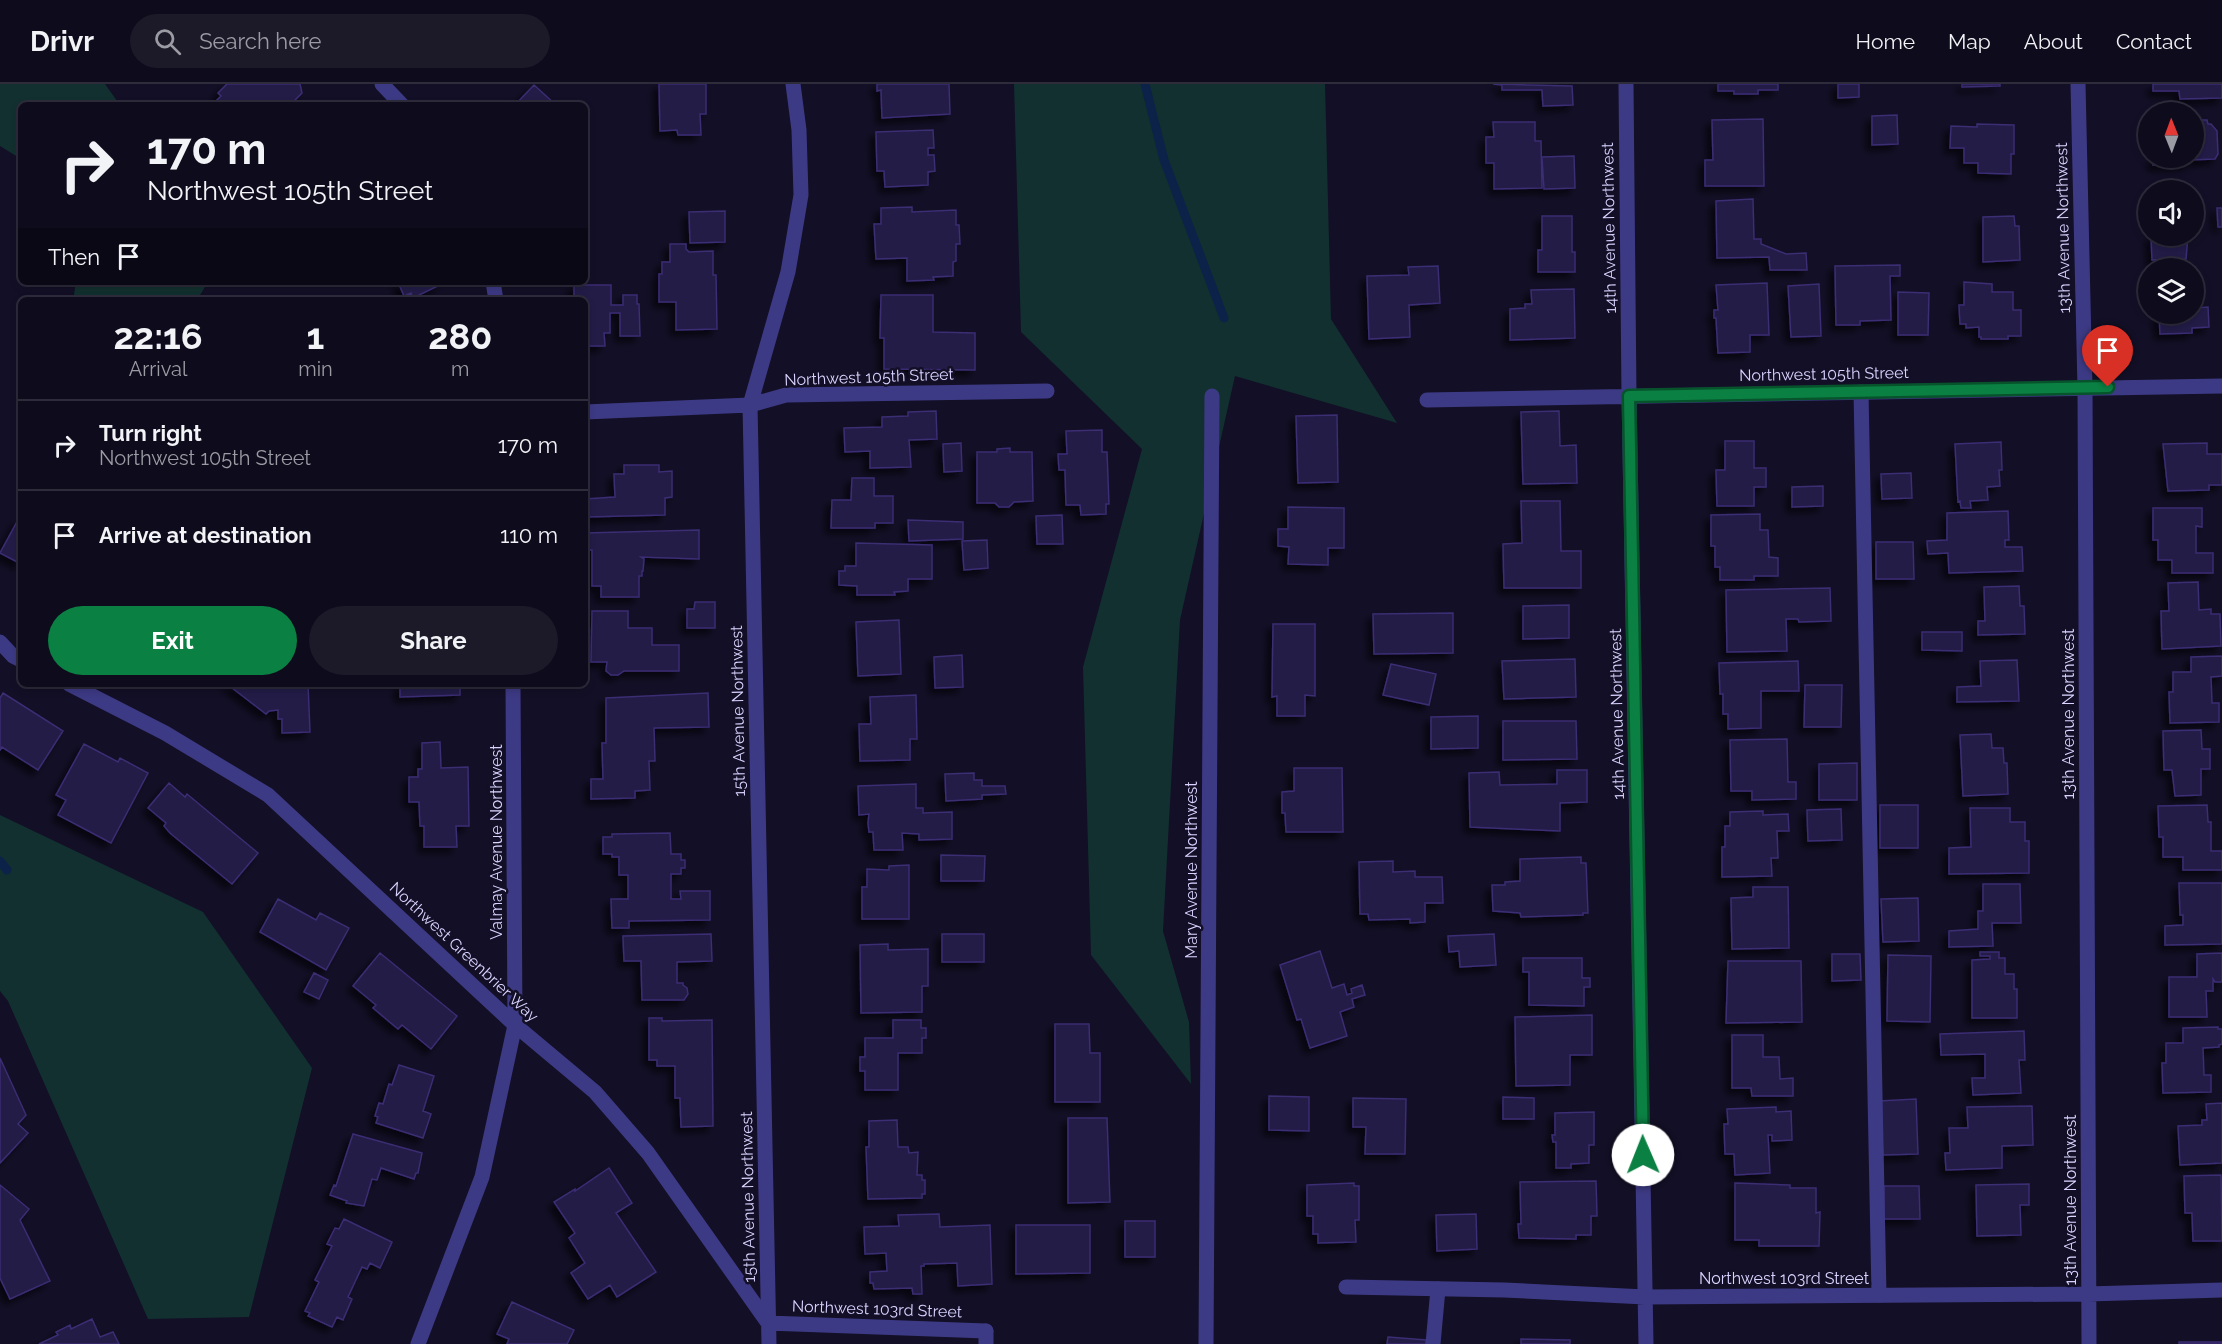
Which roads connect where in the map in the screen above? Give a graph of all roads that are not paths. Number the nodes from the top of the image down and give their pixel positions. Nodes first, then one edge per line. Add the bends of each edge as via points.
1 (382, 84) edge
2 (793, 84) edge
3 (1626, 84) edge
4 (2078, 84) edge
5 (399, 102) edge
6 (2222, 386) edge
7 (2085, 388) junction
8 (1047, 391) dead end
9 (1861, 392) junction
10 (1212, 396) dead end
11 (1629, 396) junction
12 (1427, 400) dead end
13 (750, 405) junction
14 (588, 412) edge
15 (0, 642) edge
16 (18, 658) edge
17 (75, 687) edge
18 (513, 687) edge
19 (515, 1025) junction
20 (1346, 1287) dead end
21 (1438, 1289) junction
22 (2222, 1290) edge
23 (2088, 1294) junction
24 (1879, 1295) junction
25 (1645, 1297) junction
26 (768, 1323) junction
27 (986, 1338) edge
28 (418, 1344) edge
29 (769, 1344) edge
30 (1206, 1344) edge
31 (1433, 1344) edge
32 (1646, 1344) edge
33 (2089, 1344) edge

1 - 5 street
2 - 13 street, 15th Avenue Northwest via 801,195 788,272
3 - 11 street, 14th Avenue Northwest
4 - 7 street, 13th Avenue Northwest
6 - 7 street, Northwest 105th Street
7 - 9 street, Northwest 105th Street
7 - 23 street, 13th Avenue Northwest
8 - 13 street, Northwest 105th Street via 786,395
9 - 11 street, Northwest 105th Street
9 - 24 street
10 - 30 street, Mary Avenue Northwest
11 - 12 street, Northwest 105th Street
11 - 25 street, 14th Avenue Northwest
13 - 14 street, Northwest 105th Street
13 - 26 street, 15th Avenue Northwest
15 - 16 street
17 - 19 street, Northwest Greenbrier Way via 165,733 268,795
18 - 19 street, Valmay Avenue Northwest
19 - 26 street, Northwest Greenbrier Way via 595,1092 648,1153
19 - 28 street, Valmay Avenue Northwest via 482,1177
20 - 21 street, Northwest 103rd Street
21 - 25 street, Northwest 103rd Street
21 - 31 street
22 - 23 street, Northwest 103rd Street
23 - 24 street, Northwest 103rd Street
23 - 33 street, 13th Avenue Northwest
24 - 25 street, Northwest 103rd Street
25 - 32 street, 14th Avenue Northwest
26 - 27 street, Northwest 103rd Street
26 - 29 street, 15th Avenue Northwest

